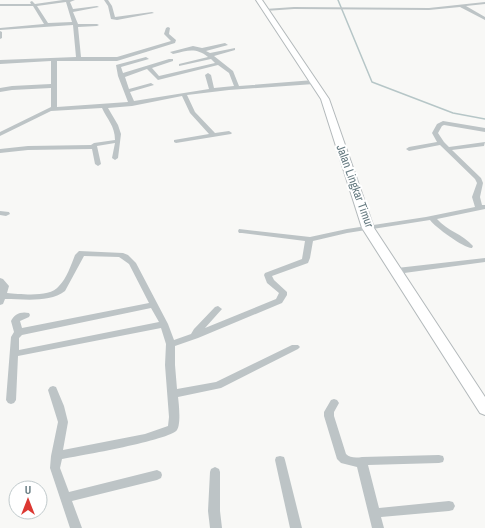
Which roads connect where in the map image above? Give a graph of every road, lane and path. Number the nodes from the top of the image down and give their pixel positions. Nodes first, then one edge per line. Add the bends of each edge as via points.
1 (67, 0) edge
2 (73, 0) edge
3 (106, 0) edge
4 (259, 0) edge
5 (475, 1) edge
6 (32, 3) edge
7 (485, 3) edge
8 (0, 5) edge
9 (390, 5) dead end
10 (460, 5) junction
11 (97, 7) dead end
12 (265, 10) junction
13 (384, 10) junction
14 (71, 11) junction
15 (152, 13) dead end
16 (485, 19) edge
17 (47, 24) junction
18 (97, 25) dead end
19 (76, 26) junction
20 (168, 28) dead end
21 (0, 29) edge
22 (51, 30) dead end
23 (0, 32) edge
24 (0, 38) edge
25 (225, 45) dead end
26 (234, 49) dead end
27 (202, 50) junction
28 (173, 52) dead end
29 (211, 56) junction
30 (146, 58) dead end
31 (54, 59) junction
32 (79, 59) junction
33 (171, 60) dead end
34 (201, 60) junction
35 (0, 62) edge
36 (220, 63) junction
37 (181, 65) dead end
38 (208, 66) junction
39 (149, 68) junction
40 (208, 75) dead end
41 (121, 76) junction
42 (314, 82) junction
43 (151, 85) dead end
44 (55, 86) junction
45 (237, 87) junction
46 (0, 90) edge
47 (212, 90) junction
48 (128, 91) junction
49 (184, 94) junction
50 (132, 104) junction
51 (104, 106) junction
52 (54, 108) junction
53 (485, 130) edge
54 (228, 133) dead end
55 (0, 134) edge
56 (214, 136) junction
57 (118, 141) junction
58 (176, 141) dead end
59 (441, 143) junction
60 (484, 144) dead end
61 (94, 147) junction
62 (409, 149) dead end
63 (448, 149) junction
64 (0, 151) edge
65 (115, 158) dead end
66 (98, 164) dead end
67 (481, 178) edge
68 (482, 207) edge
69 (432, 218) junction
70 (368, 228) junction
71 (242, 231) dead end
72 (310, 239) junction
73 (469, 246) dead end
74 (485, 260) edge
75 (398, 271) junction
76 (0, 281) edge
77 (1, 299) edge
78 (153, 305) junction
79 (218, 309) dead end
80 (26, 315) dead end
81 (164, 324) junction
82 (19, 332) junction
83 (195, 336) junction
84 (171, 344) junction
85 (295, 347) dead end
86 (14, 354) junction
87 (53, 390) dead end
88 (173, 394) junction
89 (11, 400) dead end
90 (334, 403) dead end
91 (485, 409) edge
92 (56, 456) junction
93 (439, 459) dead end
94 (280, 460) dead end
95 (362, 464) junction
96 (215, 472) dead end
97 (157, 476) dead end
98 (65, 498) junction
99 (450, 506) dead end
100 (374, 513) junction
101 (76, 528) edge
102 (216, 528) edge
103 (296, 528) edge
104 (378, 528) edge

1 - 2 street
1 - 6 street
1 - 14 street
3 - 15 street via 117,20
4 - 12 highway, Jalan Lingkar Timur
5 - 7 street
5 - 10 street
6 - 8 street
6 - 17 street
9 - 13 street via 380,5
10 - 13 street via 430,9
10 - 16 street
11 - 14 street
12 - 13 street
12 - 42 highway, Jalan Lingkar Timur
14 - 19 street
17 - 19 street
17 - 21 street
18 - 19 street
19 - 22 street
19 - 32 street
20 - 32 street via 166,34 174,40 171,43 117,59
23 - 24 street
25 - 27 street
26 - 29 street
27 - 28 street via 194,48
27 - 29 street
29 - 34 street
29 - 36 street
30 - 41 street via 118,66
31 - 32 street
31 - 35 street
31 - 44 street
33 - 39 street
34 - 37 street
34 - 38 street
36 - 38 street
36 - 45 street via 231,72
38 - 39 street via 158,78
39 - 41 street
40 - 47 street
41 - 48 street
42 - 45 street
42 - 70 highway, Jalan Lingkar Timur via 325,99
43 - 48 street
44 - 46 street
44 - 52 street
45 - 47 street
47 - 49 street
48 - 50 street
49 - 50 street
49 - 56 street via 191,112
50 - 51 street
51 - 52 street
51 - 57 street via 118,129
52 - 55 street
53 - 59 street via 441,123 436,129 435,136
54 - 56 street
56 - 58 street
57 - 61 street via 96,143
57 - 65 street
59 - 62 street
59 - 63 street
60 - 63 street
61 - 64 street
61 - 66 street
63 - 67 street
67 - 68 street via 476,197
68 - 69 street
69 - 70 street
69 - 73 street via 446,232 462,239
70 - 72 street
70 - 75 highway, Jalan Lingkar Timur
71 - 72 street
72 - 83 street via 306,246 305,261 268,275 270,281 283,292 284,295 279,301
74 - 75 street
75 - 91 highway, Jalan Lingkar Timur
76 - 77 street via 5,286
77 - 78 street via 45,296 58,292 64,286 79,255 85,252 125,257 132,263
78 - 81 street
78 - 82 street
79 - 83 street
80 - 82 street via 16,319
81 - 84 street
81 - 86 street
82 - 86 street via 15,337
83 - 84 street
84 - 88 street via 169,352
85 - 88 street via 218,385
86 - 89 street
87 - 92 street via 63,422
88 - 92 street via 174,423 173,428 168,431
90 - 95 street via 329,416 338,451 345,460
92 - 98 street via 55,468
93 - 95 street via 364,460
94 - 103 street
95 - 100 street
96 - 102 street
97 - 98 street
98 - 101 street
99 - 100 street
100 - 104 street

